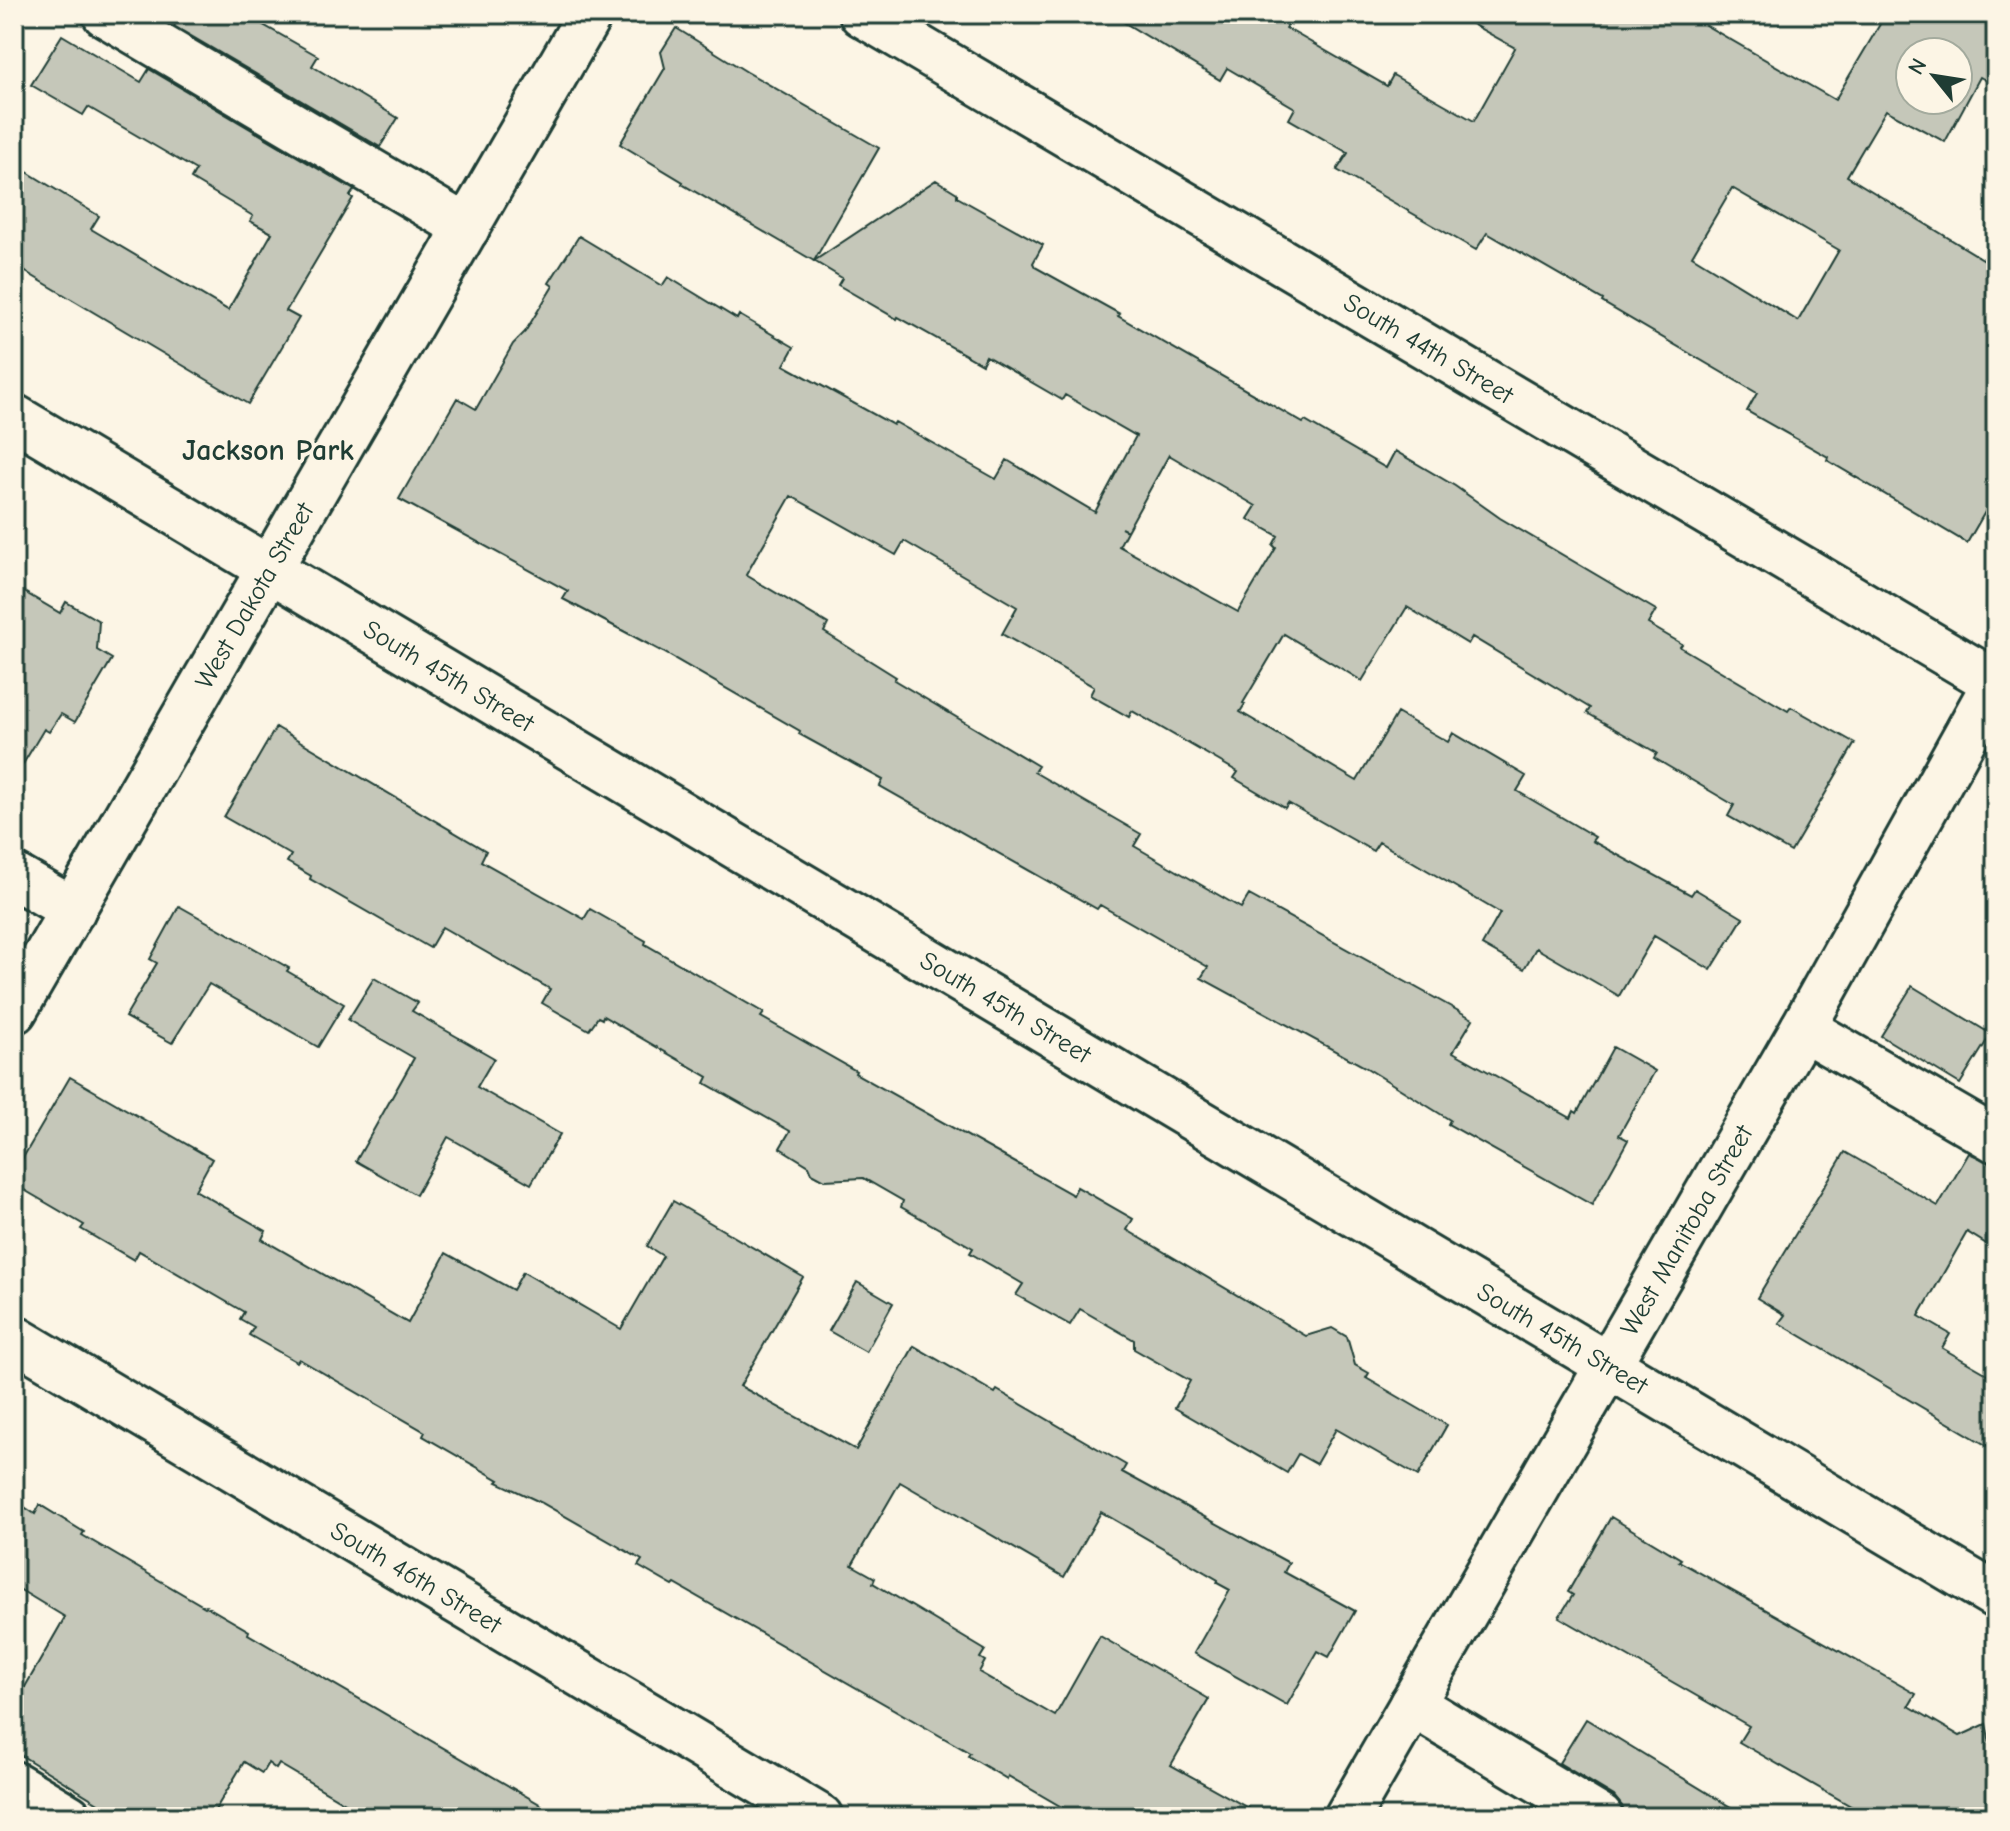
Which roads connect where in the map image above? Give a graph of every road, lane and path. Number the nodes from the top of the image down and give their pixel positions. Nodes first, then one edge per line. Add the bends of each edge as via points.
1 (105, 14) edge
2 (590, 14) edge
3 (862, 14) edge
4 (467, 228) junction
5 (14, 417) edge
6 (269, 568) junction
7 (1996, 682) edge
8 (14, 876) edge
9 (73, 910) junction
10 (14, 1011) edge
11 (1803, 1028) junction
12 (1996, 1140) edge
13 (14, 1338) edge
14 (1609, 1364) junction
15 (1996, 1596) edge
16 (1412, 1704) junction
17 (14, 1784) edge
18 (69, 1817) edge
19 (820, 1817) edge
20 (1347, 1817) edge
21 (1600, 1817) edge

1 - 4 street
2 - 4 street, West Dakota Street
3 - 7 street, South 44th Street
4 - 6 street, West Dakota Street
5 - 6 street, South 45th Street
6 - 9 street, West Dakota Street
6 - 14 street, South 45th Street
7 - 11 street, West Manitoba Street
8 - 9 street
9 - 10 street, West Dakota Street
11 - 12 street
11 - 14 street, West Manitoba Street
13 - 19 street, South 46th Street
14 - 15 street, South 45th Street
14 - 16 street, West Manitoba Street
16 - 20 street, West Manitoba Street
16 - 21 street
17 - 18 street

